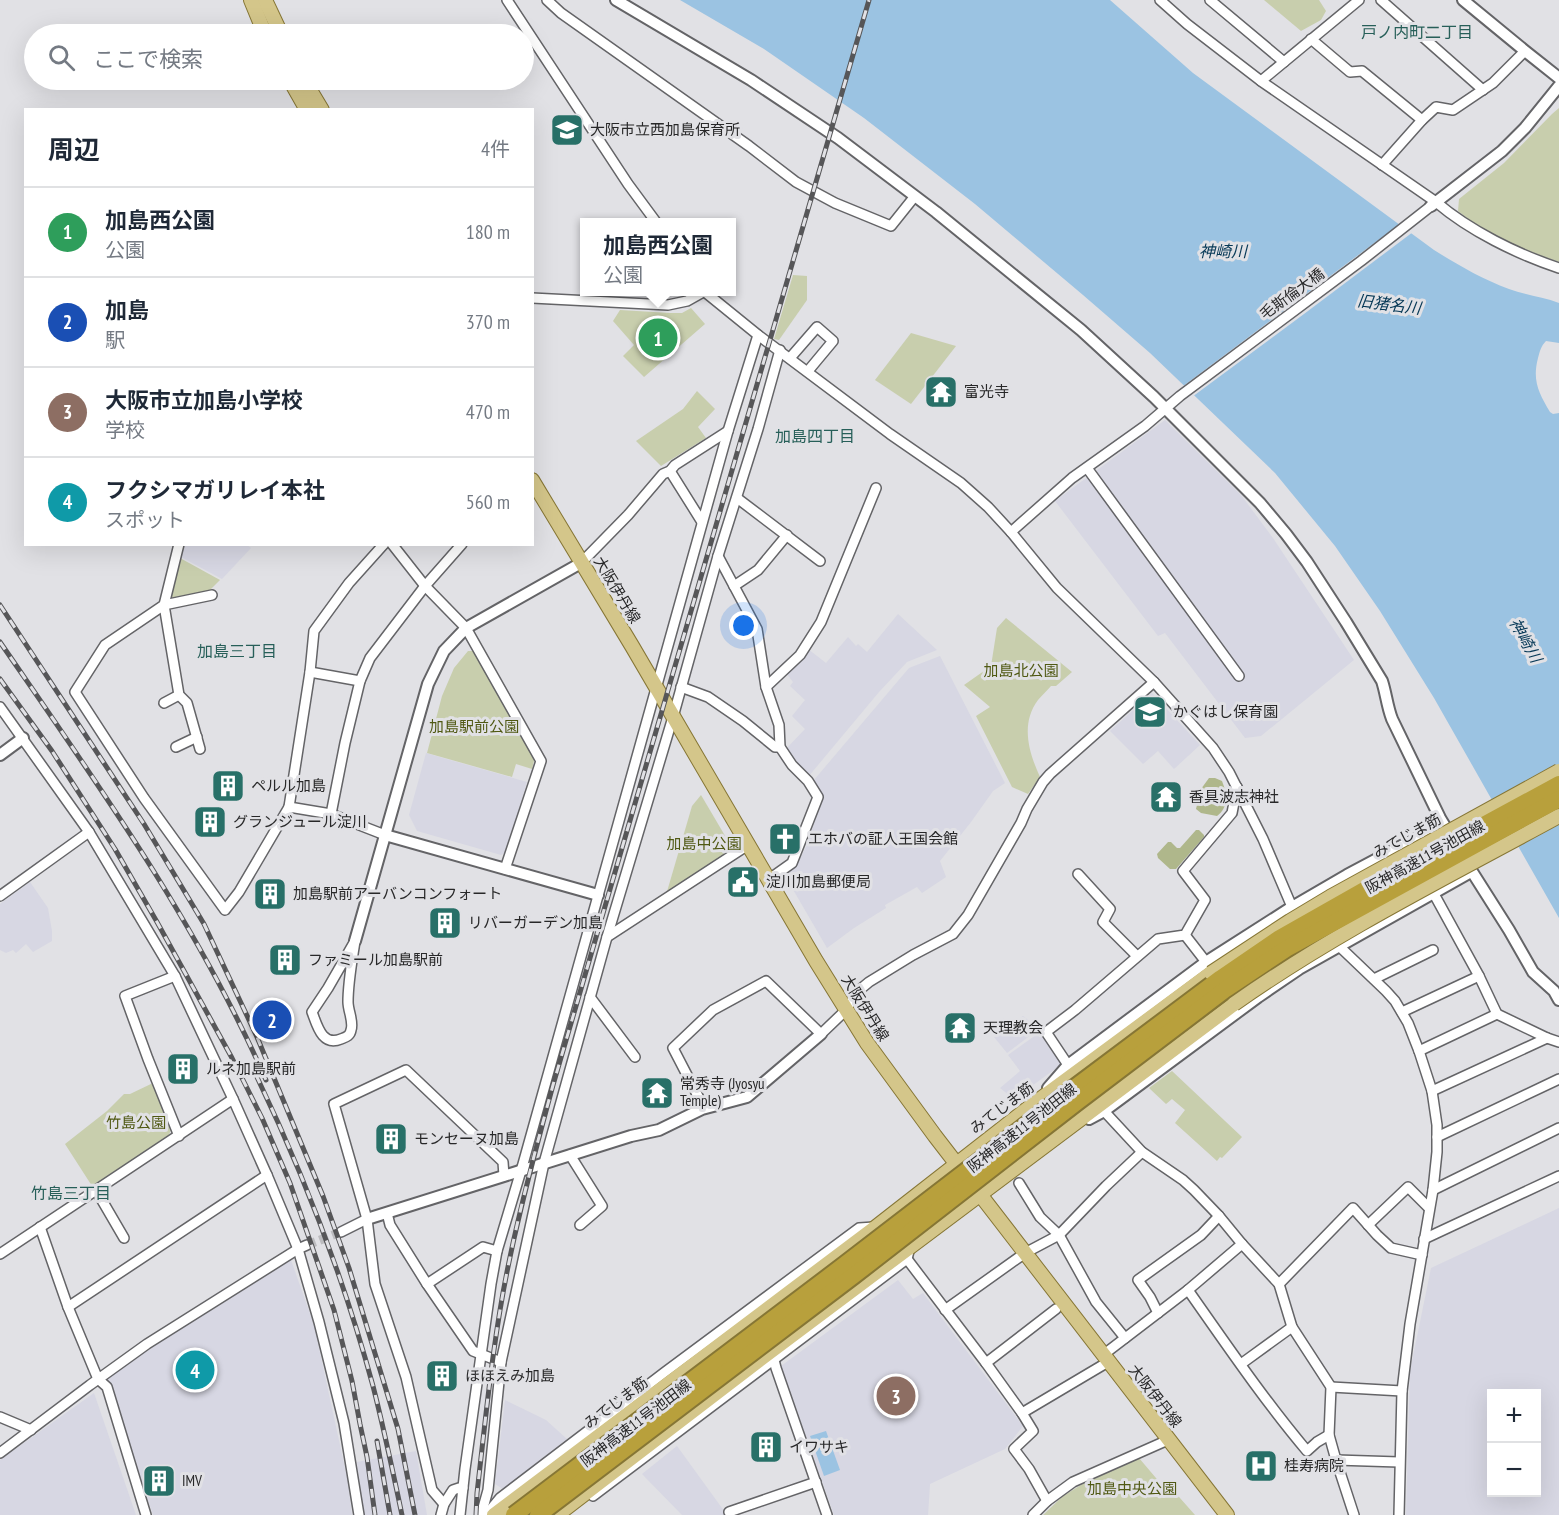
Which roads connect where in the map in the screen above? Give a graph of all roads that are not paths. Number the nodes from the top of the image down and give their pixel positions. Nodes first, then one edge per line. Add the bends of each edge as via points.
1 (251, 0) edge
2 (265, 0) edge
3 (507, 0) edge
4 (547, 0) edge
5 (616, 0) edge
6 (1160, 0) edge
7 (1210, 0) edge
8 (1359, 0) edge
9 (1381, 0) edge
10 (1463, 0) edge
11 (261, 24) edge
12 (276, 24) edge
13 (523, 24) edge
14 (1311, 39) junction
15 (534, 41) edge
16 (1525, 51) junction
17 (1284, 62) junction
18 (1559, 78) edge
19 (1261, 81) junction
20 (1559, 86) edge
21 (296, 90) edge
22 (310, 90) edge
23 (1483, 90) junction
24 (306, 108) edge
25 (320, 108) edge
26 (1422, 120) junction
27 (1382, 165) junction
28 (915, 196) junction
29 (1434, 204) junction
30 (653, 218) edge
31 (1559, 268) edge
32 (696, 296) edge
33 (710, 296) edge
34 (534, 298) edge
35 (758, 335) junction
36 (780, 350) junction
37 (790, 358) junction
38 (808, 371) junction
39 (1168, 406) junction
40 (728, 431) junction
41 (1087, 468) junction
42 (670, 471) junction
43 (534, 483) edge
44 (876, 488) dead end
45 (737, 498) junction
46 (702, 522) junction
47 (1011, 532) junction
48 (787, 535) junction
49 (179, 546) edge
50 (382, 546) edge
51 (394, 546) edge
52 (460, 546) edge
53 (718, 556) junction
54 (820, 561) dead end
55 (581, 563) junction
56 (424, 586) junction
57 (734, 586) junction
58 (212, 595) dead end
59 (164, 605) junction
60 (466, 628) junction
61 (310, 672) junction
62 (1239, 676) dead end
63 (360, 681) junction
64 (1154, 682) junction
65 (681, 687) junction
66 (766, 687) junction
67 (656, 689) junction
68 (178, 695) junction
69 (164, 703) dead end
70 (0, 707) edge
71 (674, 717) junction
72 (197, 737) junction
73 (23, 738) junction
74 (176, 747) dead end
75 (780, 747) junction
76 (200, 749) dead end
77 (0, 755) edge
78 (1559, 771) edge
79 (1559, 784) edge
80 (1237, 787) junction
81 (1559, 800) edge
82 (289, 807) junction
83 (331, 814) junction
84 (1559, 816) edge
85 (1443, 824) junction
86 (89, 832) junction
87 (386, 835) junction
88 (748, 845) junction
89 (505, 869) junction
90 (1471, 872) junction
91 (1078, 874) dead end
92 (768, 880) junction
93 (1434, 894) junction
94 (598, 895) junction
95 (0, 896) edge
96 (618, 899) junction
97 (1292, 907) junction
98 (1185, 935) junction
99 (607, 937) junction
100 (355, 941) junction
101 (1340, 946) junction
102 (1433, 950) dead end
103 (1137, 956) junction
104 (1209, 967) junction
105 (175, 976) junction
106 (1479, 976) junction
107 (1374, 978) junction
108 (590, 997) junction
109 (1559, 1000) edge
110 (846, 1010) junction
111 (1402, 1012) junction
112 (1497, 1014) junction
113 (821, 1034) junction
114 (1547, 1038) junction
115 (1559, 1042) edge
116 (1419, 1051) junction
117 (635, 1057) dead end
118 (1068, 1065) junction
119 (1559, 1079) edge
120 (1432, 1090) junction
121 (233, 1099) junction
122 (1031, 1106) junction
123 (702, 1109) junction
124 (1104, 1111) junction
125 (1559, 1128) edge
126 (179, 1136) junction
127 (1057, 1137) junction
128 (1437, 1137) junction
129 (1142, 1152) junction
130 (570, 1155) junction
131 (544, 1163) junction
132 (957, 1164) junction
133 (520, 1171) junction
134 (267, 1174) junction
135 (504, 1176) junction
136 (1559, 1176) edge
137 (1019, 1183) dead end
138 (96, 1190) junction
139 (1433, 1190) junction
140 (980, 1195) junction
141 (1429, 1208) junction
142 (387, 1213) junction
143 (1219, 1216) junction
144 (367, 1219) junction
145 (580, 1225) dead end
146 (1368, 1225) junction
147 (40, 1227) junction
148 (876, 1227) junction
149 (341, 1232) tunnel mouth
150 (1059, 1235) junction
151 (124, 1238) dead end
152 (1424, 1239) junction
153 (1242, 1244) junction
154 (303, 1247) junction
155 (497, 1251) junction
156 (908, 1253) junction
157 (1025, 1253) junction
158 (0, 1254) edge
159 (1422, 1255) junction
160 (427, 1284) junction
161 (1279, 1284) junction
162 (1188, 1290) junction
163 (68, 1307) junction
164 (1056, 1309) dead end
165 (945, 1310) junction
166 (1158, 1313) junction
167 (1292, 1327) junction
168 (1125, 1338) junction
169 (481, 1354) junction
170 (768, 1359) junction
171 (1106, 1359) junction
172 (501, 1362) junction
173 (986, 1363) junction
174 (1241, 1364) junction
175 (99, 1379) junction
176 (1331, 1387) junction
177 (1402, 1391) junction
178 (1022, 1413) junction
179 (0, 1417) edge
180 (31, 1430) junction
181 (1329, 1435) junction
182 (1168, 1440) junction
183 (0, 1453) edge
184 (1336, 1460) junction
185 (1399, 1462) junction
186 (816, 1482) junction
187 (463, 1488) junction
188 (488, 1490) junction
189 (500, 1498) junction
190 (1047, 1501) junction
191 (444, 1504) junction
192 (729, 1512) dead end
193 (146, 1515) edge
194 (359, 1515) edge
195 (441, 1515) edge
196 (460, 1515) edge
197 (481, 1515) edge
198 (486, 1515) edge
199 (494, 1515) edge
200 (514, 1515) edge
201 (538, 1515) edge
202 (557, 1515) edge
203 (567, 1515) edge
204 (827, 1515) edge
205 (1033, 1515) edge
206 (1227, 1515) edge
207 (1354, 1515) edge
208 (1399, 1515) edge

1 - 11 main road
2 - 12 main road
3 - 13 street
4 - 28 street via 796,182 835,203 891,226
5 - 28 street via 751,80
6 - 19 street
7 - 17 street
8 - 14 street
9 - 23 street
10 - 16 street
14 - 17 street
14 - 26 street via 1350,72 1362,71
15 - 30 street
16 - 18 street
16 - 23 street
17 - 19 street
19 - 27 street
20 - 29 street via 1502,151
21 - 24 main road
22 - 25 main road
23 - 26 street via 1453,110 1436,107
26 - 27 street
27 - 29 street
28 - 39 street
29 - 31 street via 1488,237 1533,260
29 - 39 street, 毛斯倫大橋
32 - 34 street via 668,304
33 - 35 street
35 - 36 street
35 - 40 street
36 - 37 street
36 - 45 street
37 - 38 street
37 - 38 street via 817,327 833,341
38 - 47 street via 961,483
39 - 41 street, 毛斯倫大橋
39 - 85 street via 1252,494 1307,562 1382,681 1392,718
40 - 42 street
40 - 46 street
41 - 47 street, 毛斯倫大橋
41 - 62 street
42 - 46 street
42 - 55 street
43 - 55 main road, 大阪伊丹線
44 - 66 street via 821,622 800,655
45 - 48 street
45 - 53 street
46 - 67 street
47 - 64 street via 1057,588
48 - 54 street
48 - 57 street via 758,570
49 - 59 street
50 - 61 street via 314,631
51 - 56 street
52 - 56 street
53 - 57 street
53 - 65 street
55 - 60 street
55 - 67 main road, 大阪伊丹線
56 - 60 street
56 - 63 street via 370,658
57 - 66 street via 757,629
58 - 59 street
59 - 68 street
59 - 82 street via 105,645 75,692 144,798 225,910
60 - 87 street via 444,651 428,684
60 - 89 street via 541,761
61 - 63 street
61 - 82 street
63 - 83 street
64 - 80 street via 1213,748
64 - 110 street via 1043,782 1002,858 953,934 869,982
65 - 71 street
65 - 75 street via 708,697
66 - 75 street via 779,725
67 - 71 main road, 大阪伊丹線
67 - 94 street
68 - 69 street
68 - 72 street via 187,703
70 - 73 street
71 - 88 main road, 大阪伊丹線
71 - 96 street
72 - 74 street
72 - 76 street
73 - 77 street
73 - 86 street
75 - 92 street via 818,797 792,863
78 - 104 main road, みてじま筋, bridge
79 - 200 highway, 阪神高速11号池田線, bridge via 1278,939 1221,978
80 - 97 street
80 - 98 street via 1232,813 1183,872 1205,900
81 - 201 highway, 阪神高速11号池田線, bridge via 1286,949 1226,989
82 - 83 street
83 - 87 street
84 - 127 main road, bridge via 1369,919 1266,982
85 - 90 street
85 - 97 street
86 - 95 street
86 - 105 street
87 - 89 street
87 - 100 street
88 - 92 main road, 大阪伊丹線
88 - 99 street
89 - 94 street
90 - 93 street
90 - 109 street via 1533,972
91 - 103 street via 1110,909 1103,922
92 - 110 main road, 大阪伊丹線
93 - 101 street
93 - 106 street
94 - 96 street
94 - 133 street
96 - 99 street
97 - 101 street
97 - 104 street
98 - 103 street via 1158,939
98 - 104 street
99 - 108 street
100 - 100 street via 348,1005 351,1032 335,1042 321,1035 312,1012
101 - 107 street
101 - 124 street via 1258,997
102 - 107 street
103 - 118 street via 1046,1032
104 - 118 street
104 - 122 main road, みてじま筋
105 - 121 street
105 - 126 street via 125,996
106 - 111 street
106 - 112 street
107 - 111 street
108 - 117 street
108 - 131 street
110 - 113 street
110 - 132 main road, 大阪伊丹線
111 - 116 street
112 - 114 street
112 - 116 street
113 - 123 street via 747,1097
113 - 123 street via 766,981 713,1010 673,1048
114 - 115 street
114 - 120 street
116 - 120 street
118 - 122 street
119 - 128 street
120 - 128 street
121 - 126 street
121 - 134 street
122 - 132 main road, みてじま筋
123 - 130 street via 659,1130
124 - 127 street
124 - 129 street
125 - 139 street
126 - 138 street
127 - 140 main road
128 - 139 street
129 - 143 street via 1183,1180
129 - 150 street
130 - 131 street
130 - 145 street via 603,1206
131 - 133 street
131 - 172 street
132 - 140 main road, 大阪伊丹線
132 - 148 main road, みてじま筋
133 - 135 street
133 - 155 street
134 - 154 street
134 - 163 street
135 - 142 street
135 - 144 street via 503,1162 406,1070 334,1104
136 - 152 street
137 - 150 street via 1040,1217
138 - 147 street
138 - 151 street
139 - 141 street
140 - 156 main road
140 - 157 main road, 大阪伊丹線
141 - 146 street via 1408,1187
141 - 152 street
142 - 144 street
142 - 160 street via 390,1225
143 - 153 street
143 - 166 street via 1201,1235 1138,1280
144 - 149 street
144 - 191 street via 375,1284 406,1377 432,1490
146 - 159 street via 1391,1248
146 - 161 street via 1353,1208
147 - 158 street
147 - 163 street
148 - 189 street via 859,1228 849,1235
148 - 199 main road, みてじま筋
150 - 157 street
150 - 168 street via 1096,1302
152 - 159 street
153 - 161 street
153 - 162 street
154 - 175 street via 147,1344
154 - 194 street via 344,1423
155 - 160 street via 483,1247
155 - 169 street
156 - 165 street
156 - 170 main road
157 - 165 street
157 - 171 main road, 大阪伊丹線
159 - 177 street
160 - 169 street via 473,1351
161 - 167 street
162 - 166 street
162 - 174 street
163 - 175 street
164 - 173 street
165 - 173 street
166 - 168 street
167 - 174 street
167 - 176 street
168 - 171 street
169 - 172 street
169 - 187 street
170 - 186 street via 776,1368
170 - 202 main road
170 - 203 street
171 - 178 street
171 - 182 main road, 大阪伊丹線
172 - 188 street
173 - 178 street
174 - 181 street via 1307,1451
175 - 180 street
175 - 193 street via 107,1387
176 - 177 street
176 - 181 street
177 - 185 street
178 - 190 street via 1033,1431 1014,1449
179 - 180 street
180 - 183 street
181 - 184 street
182 - 190 street via 1073,1482
182 - 206 main road, 大阪伊丹線
184 - 185 street
184 - 207 street
185 - 208 street
186 - 192 street
186 - 204 street
187 - 191 street via 453,1490
187 - 196 street
188 - 189 street
188 - 197 street
189 - 198 street
190 - 205 street
191 - 195 street

